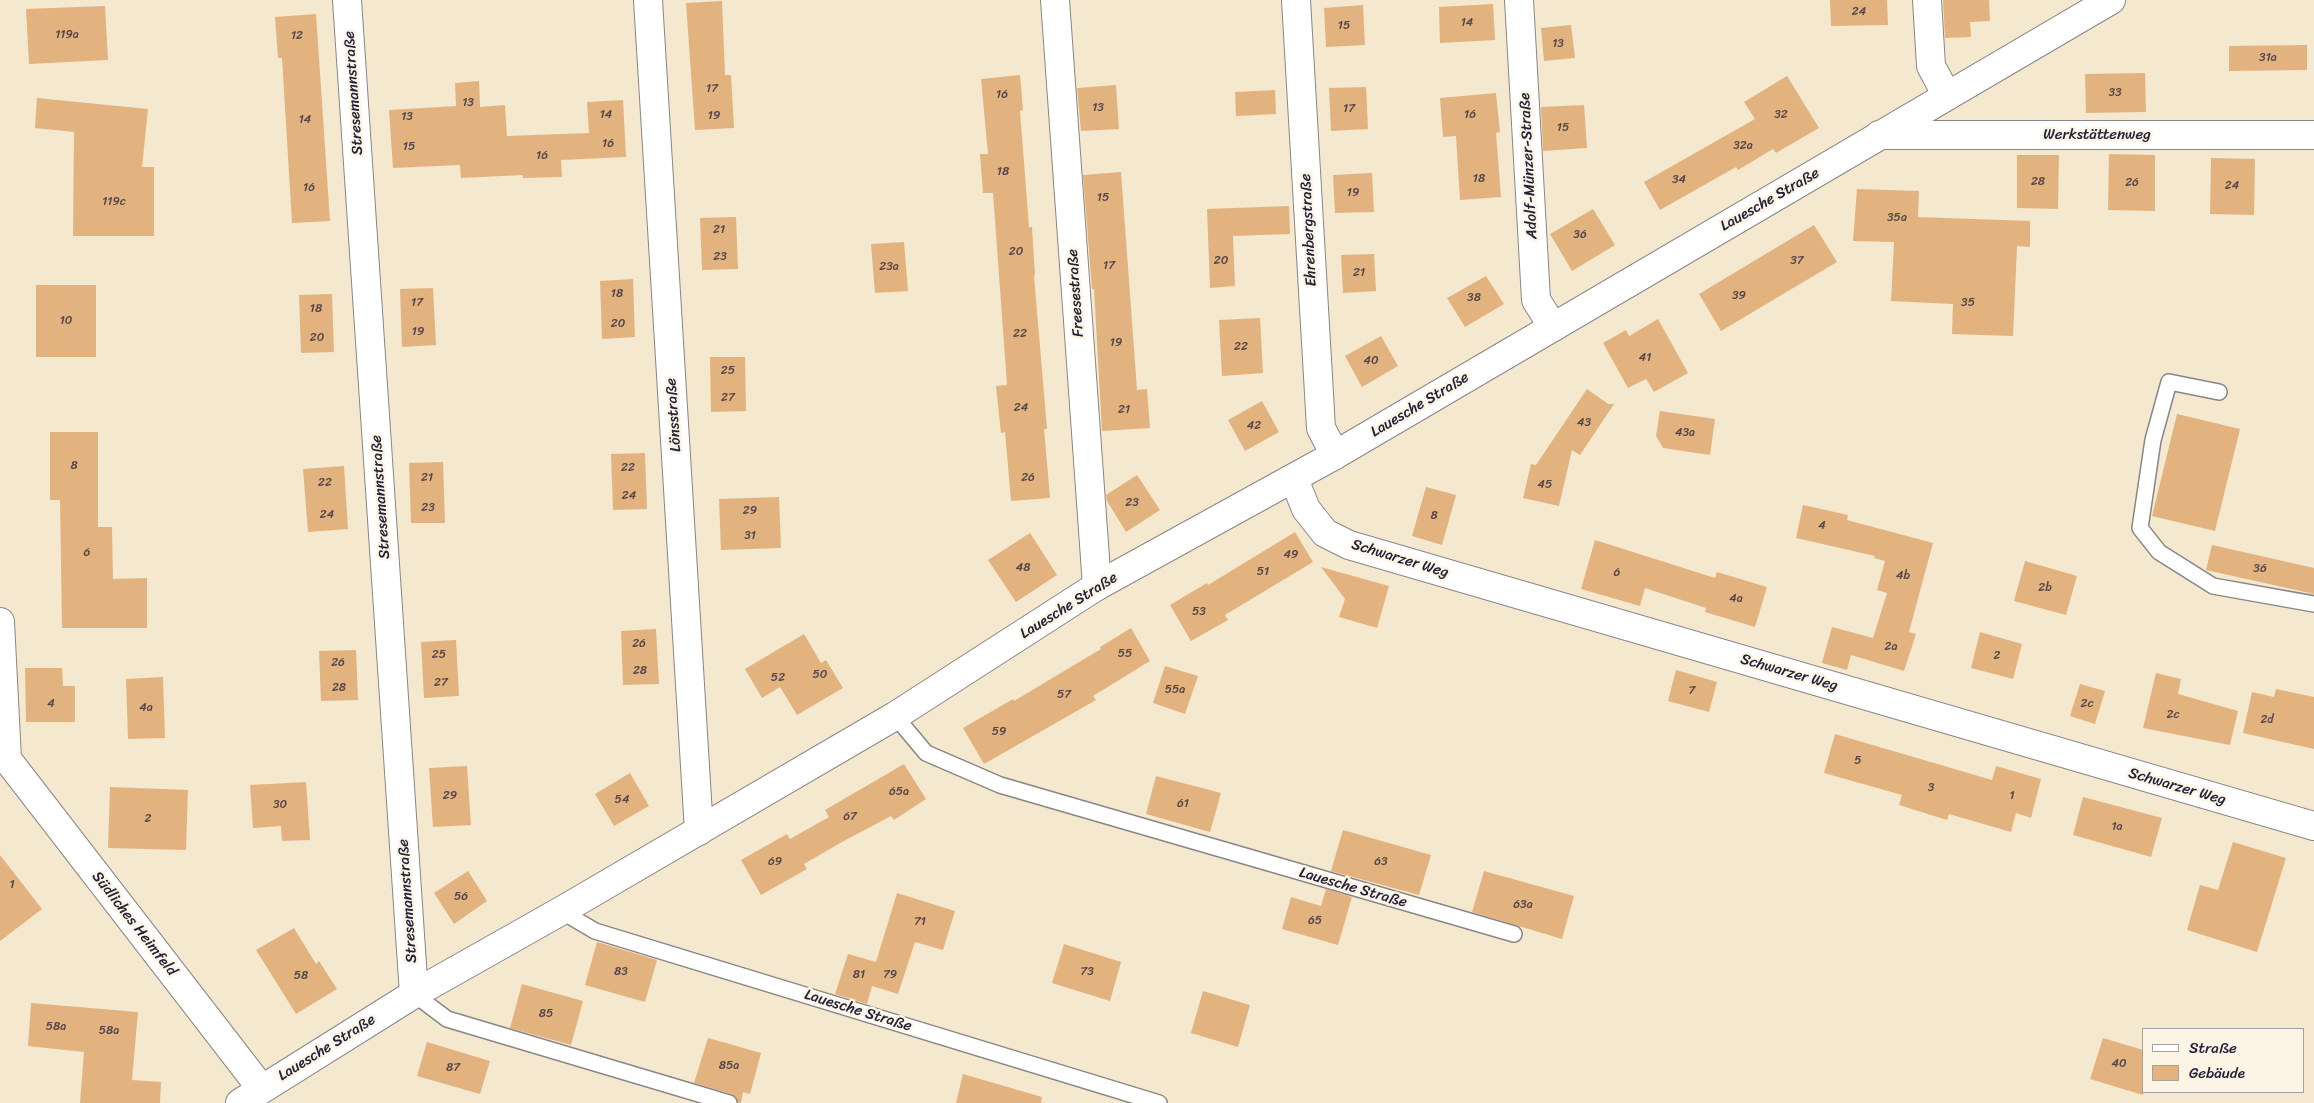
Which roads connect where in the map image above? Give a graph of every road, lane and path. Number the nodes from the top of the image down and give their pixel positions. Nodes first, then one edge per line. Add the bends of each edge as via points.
1 (347, 0) edge
2 (648, 0) edge
3 (1054, 0) edge
4 (1296, 0) edge
5 (1519, 0) edge
6 (1927, 0) edge
7 (2111, 0) edge
8 (1947, 96) junction
9 (1879, 136) junction
10 (2314, 136) edge
11 (1553, 327) junction
12 (2219, 392) dead end
13 (1335, 455) junction
14 (1294, 479) junction
15 (1097, 586) junction
16 (2314, 604) edge
17 (0, 622) edge
18 (894, 716) junction
19 (4, 760) edge
20 (2314, 826) edge
21 (699, 831) junction
22 (561, 911) junction
23 (1514, 934) dead end
24 (414, 994) junction
25 (251, 1096) edge
26 (729, 1103) edge
27 (1160, 1103) edge

1 - 24 street, Stresemannstraße
2 - 21 street, Lönsstraße
3 - 15 street, Freesestraße
4 - 13 street, Ehrenbergstraße via 1320,428
5 - 11 street, Adolf-Münzer-Straße via 1536,300
6 - 8 street via 1931,66
7 - 8 street, Lauesche Straße
8 - 9 street, Lauesche Straße
9 - 10 street, Werkstättenweg
9 - 11 street, Lauesche Straße
11 - 13 street, Lauesche Straße
12 - 16 lane via 2169,382 2153,440 2140,528 2159,552 2213,586
13 - 14 street, Lauesche Straße
14 - 15 street, Lauesche Straße
14 - 20 street, Schwarzer Weg via 1306,509 1325,533 1349,545
15 - 18 street, Lauesche Straße
17 - 19 street, Südliches Heimfeld
18 - 21 street, Lauesche Straße
18 - 23 lane, Lauesche Straße via 926,753 1000,785
19 - 25 street, Südliches Heimfeld
21 - 22 street, Lauesche Straße
22 - 24 street, Lauesche Straße
22 - 27 lane, Lauesche Straße via 595,931
24 - 25 street, Lauesche Straße
24 - 26 lane via 447,1019

